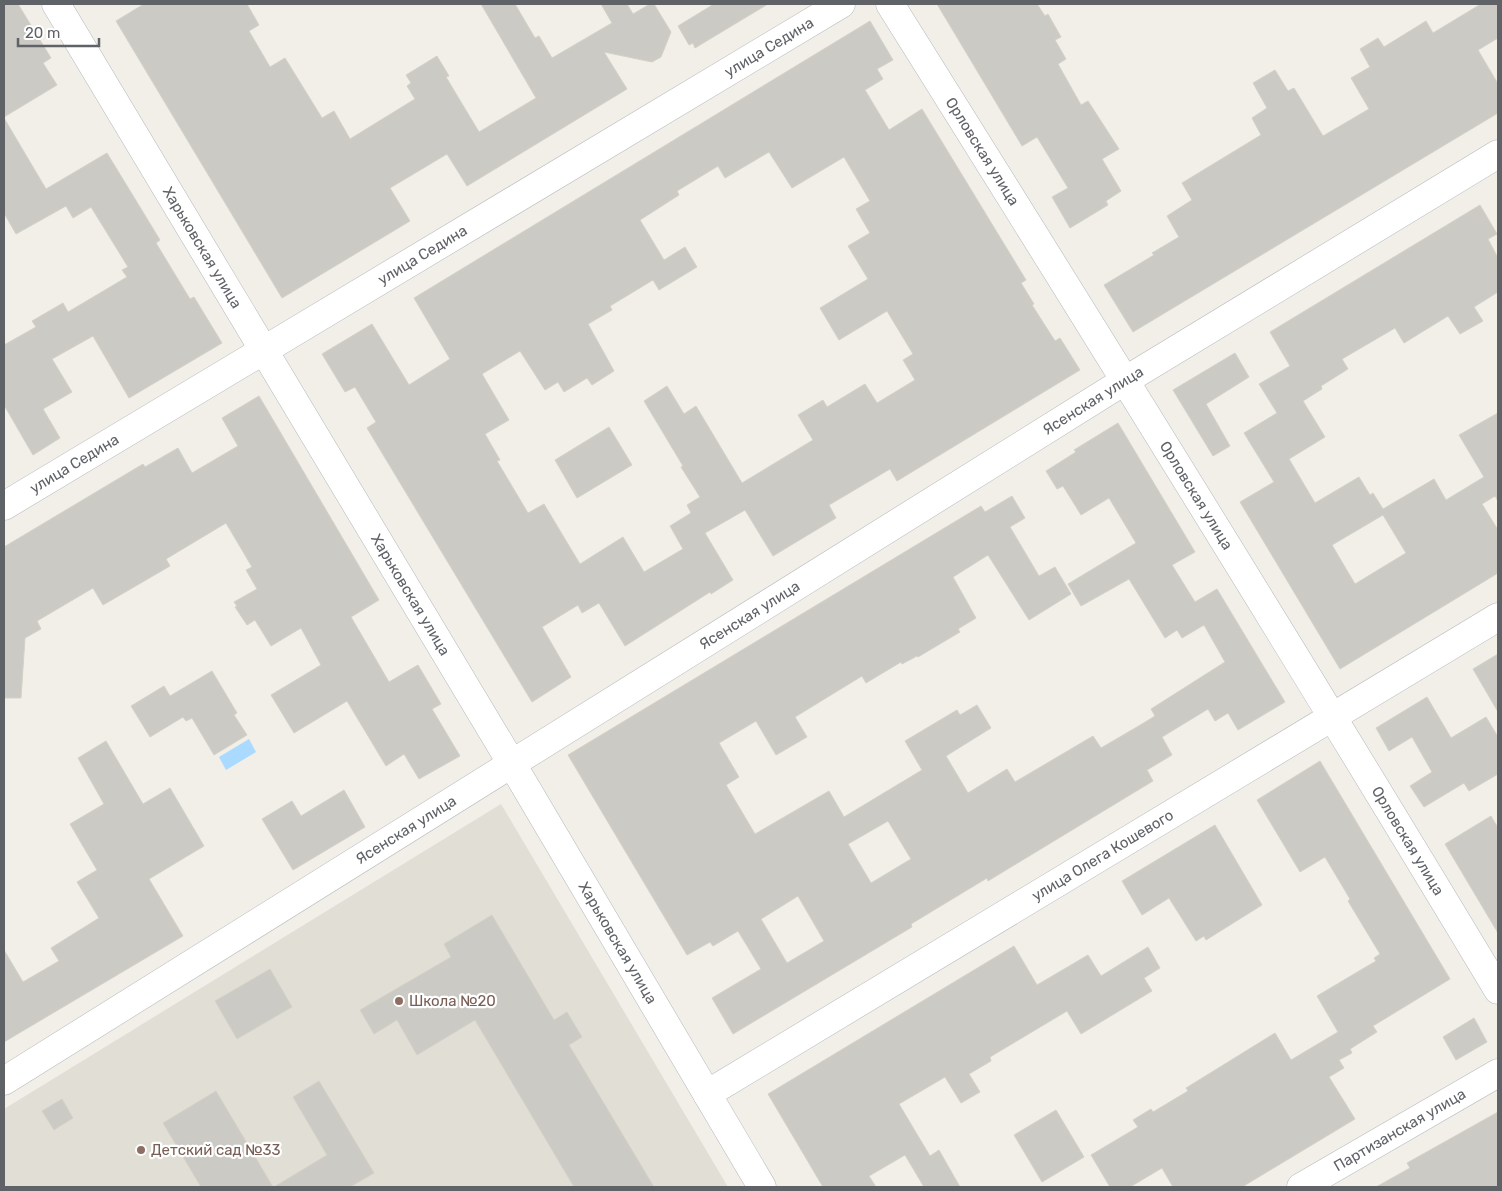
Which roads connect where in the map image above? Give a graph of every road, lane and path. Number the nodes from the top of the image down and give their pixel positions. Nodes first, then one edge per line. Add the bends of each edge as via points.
1 (56, 4) edge
2 (840, 4) edge
3 (890, 4) edge
4 (1498, 154) edge
5 (263, 351) junction
6 (1126, 380) junction
7 (4, 506) edge
8 (1498, 617) edge
9 (1334, 717) junction
10 (512, 764) junction
11 (1498, 990) edge
12 (1498, 1072) edge
13 (4, 1082) edge
14 (707, 1094) junction
15 (762, 1187) edge
16 (1302, 1187) edge

1 - 5 street, Харьковская улица
2 - 5 street, улица Седина
3 - 6 street, Орловская улица
4 - 6 street, Ясенская улица
5 - 7 street, улица Седина
5 - 10 street, Харьковская улица
6 - 9 street, Орловская улица
6 - 10 street, Ясенская улица
8 - 9 street, улица Олега Кошевого
9 - 11 street, Орловская улица
9 - 14 street, улица Олега Кошевого
10 - 13 street, Ясенская улица
10 - 14 street, Харьковская улица
12 - 16 street, Партизанская улица
14 - 15 street, Харьковская улица

